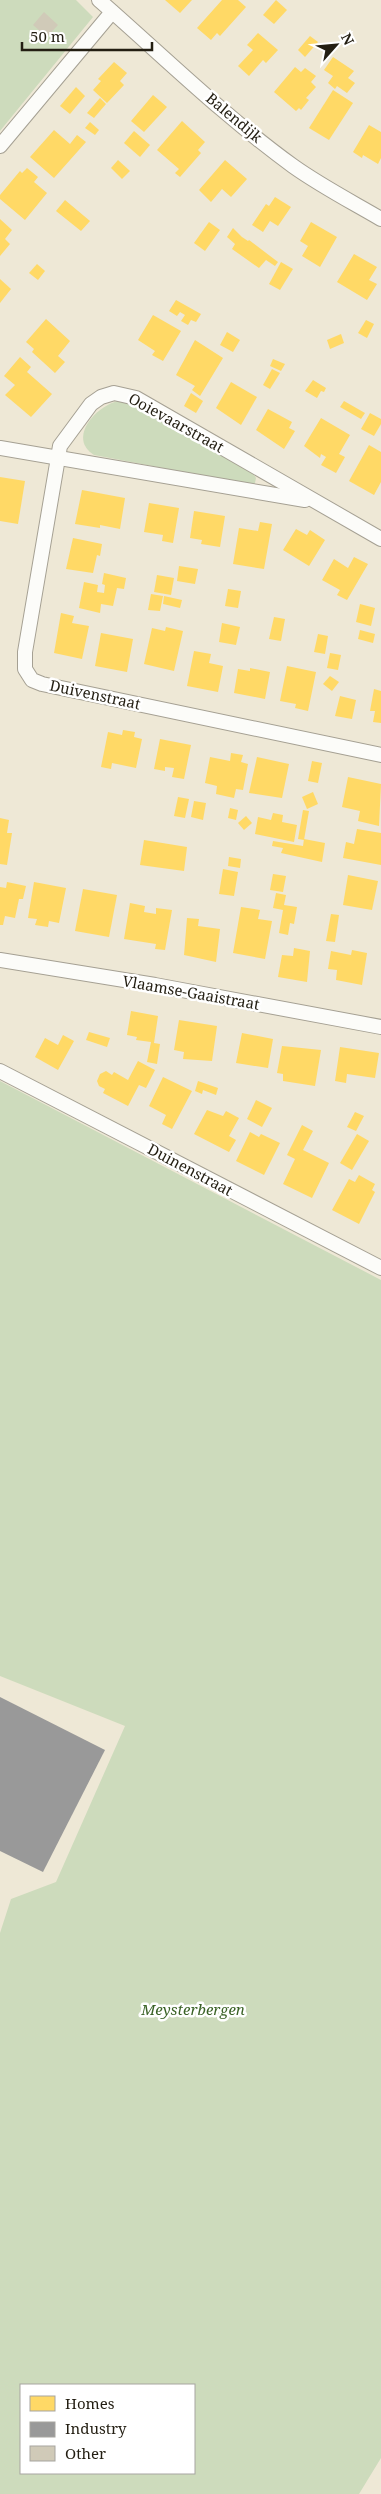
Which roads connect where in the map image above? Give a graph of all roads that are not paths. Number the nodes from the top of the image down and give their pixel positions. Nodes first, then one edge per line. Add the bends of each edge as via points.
1 (99, 0) edge
2 (112, 12) junction
3 (0, 146) edge
4 (381, 219) edge
5 (0, 448) edge
6 (58, 458) junction
7 (314, 501) junction
8 (381, 539) edge
9 (381, 755) edge
10 (0, 960) edge
11 (381, 1027) edge
12 (0, 1071) edge
13 (381, 1268) edge

1 - 2 street, Balendijk
2 - 3 street
2 - 4 street, Balendijk via 255,137 294,167
5 - 6 street, Ooievaarstraat
6 - 7 street, Ooievaarstraat
6 - 7 street, Ooievaarstraat via 60,446 91,404 101,397 124,394
6 - 9 street, Duivenstraat via 25,652 25,669 32,680
7 - 8 street, Ooievaarstraat
10 - 11 street, Vlaamse-Gaaistraat
12 - 13 street, Duinenstraat

